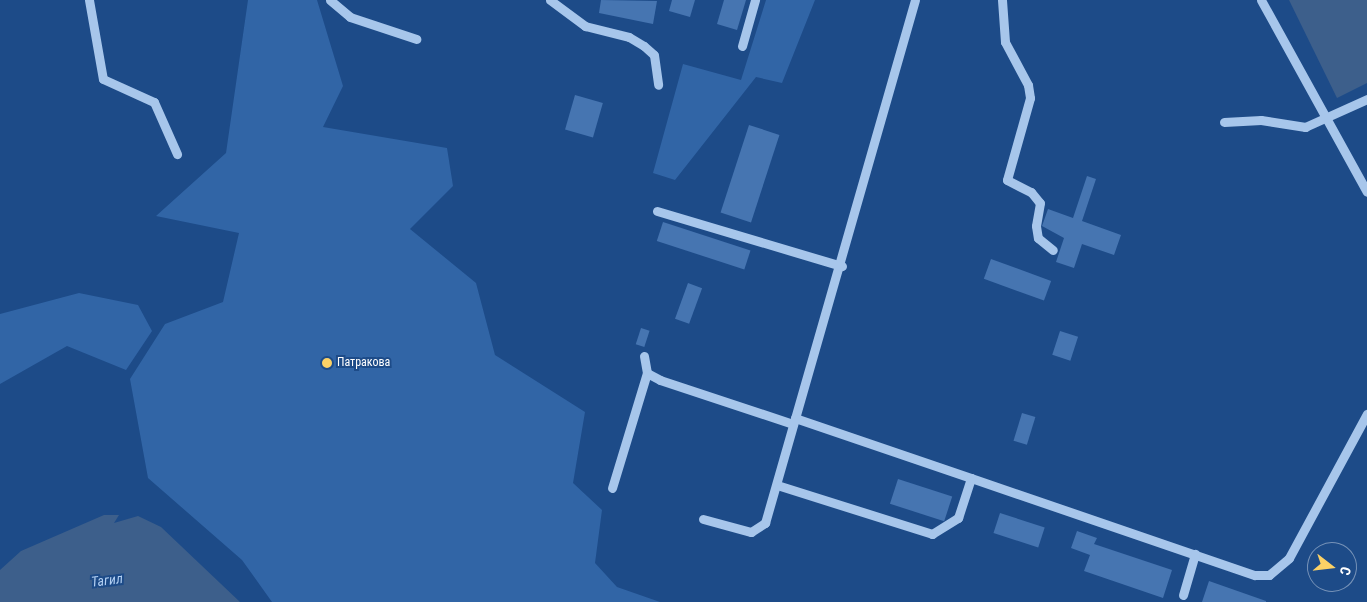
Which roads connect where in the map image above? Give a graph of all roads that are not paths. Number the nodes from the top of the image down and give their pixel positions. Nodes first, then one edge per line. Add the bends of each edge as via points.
1 (89, 0) edge
2 (330, 0) edge
3 (550, 0) edge
4 (755, 0) edge
5 (915, 0) edge
6 (1002, 0) edge
7 (1261, 0) edge
8 (416, 39) dead end
9 (742, 46) dead end
10 (658, 85) dead end
11 (1367, 99) edge
12 (1326, 120) junction
13 (1224, 122) dead end
14 (177, 154) dead end
15 (1367, 192) edge
16 (657, 210) dead end
17 (1054, 250) dead end
18 (842, 266) junction
19 (644, 356) dead end
20 (647, 373) junction
21 (1367, 414) edge
22 (794, 421) junction
23 (971, 478) junction
24 (777, 485) junction
25 (612, 488) dead end
26 (703, 519) dead end
27 (1195, 554) junction
28 (1183, 595) dead end

1 - 14 lane via 103,79 154,102
2 - 8 lane via 350,17
3 - 10 lane via 585,26 629,37 644,46 654,55
4 - 9 lane
5 - 18 lane
6 - 17 lane via 1005,42 1028,85 1030,98 1007,180 1032,192 1040,203 1036,226 1038,238
7 - 12 lane
11 - 12 lane
12 - 13 lane via 1305,127 1261,120
12 - 15 lane
16 - 18 lane
18 - 22 lane
19 - 20 lane
20 - 22 lane via 735,408
20 - 25 lane
21 - 27 lane via 1280,569 1255,575
22 - 23 lane
22 - 24 lane
23 - 24 lane via 958,518 932,534
23 - 27 lane
24 - 26 lane via 760,530 751,532
27 - 28 lane

